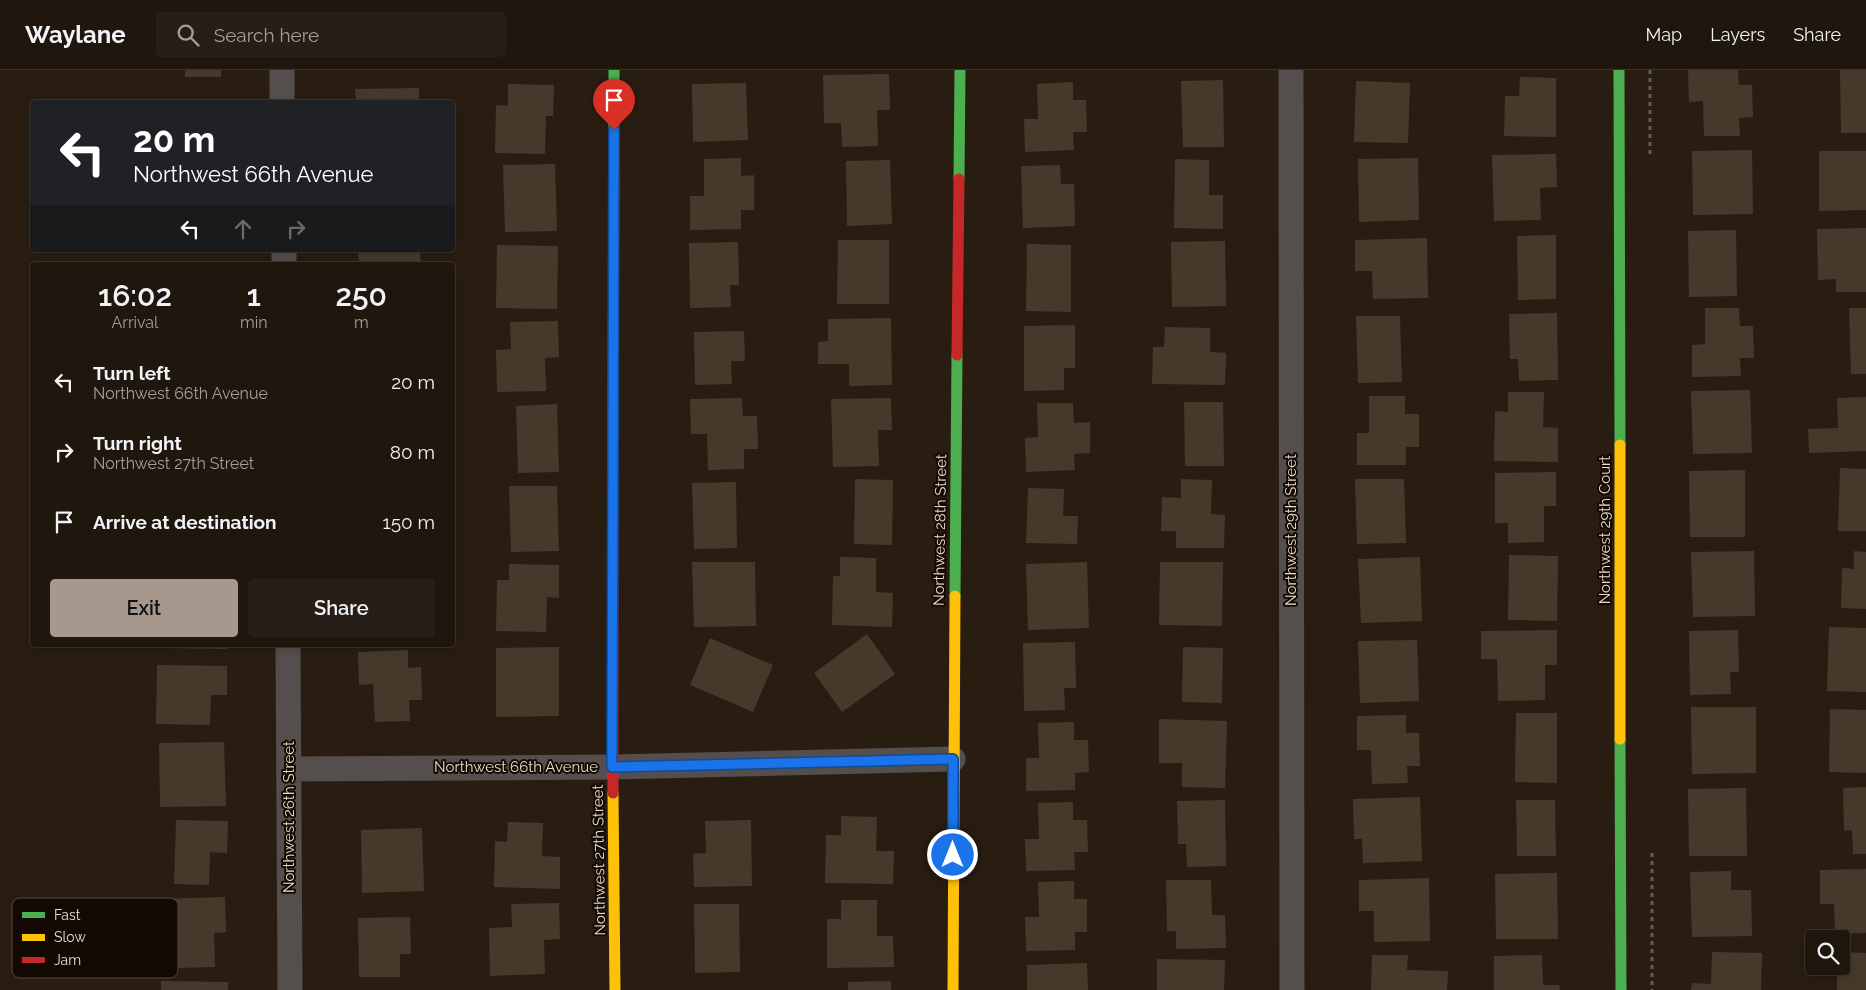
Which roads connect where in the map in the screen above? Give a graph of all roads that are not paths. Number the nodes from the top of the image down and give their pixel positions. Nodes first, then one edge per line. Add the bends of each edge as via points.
1 (282, 70) edge
2 (614, 70) edge
3 (960, 70) edge
4 (1291, 70) edge
5 (1619, 70) edge
6 (282, 100) edge
7 (288, 647) edge
8 (953, 759) junction
9 (612, 767) junction
10 (289, 769) junction
11 (290, 990) edge
12 (616, 990) edge
13 (953, 990) edge
14 (1292, 990) edge
15 (1621, 990) edge

1 - 6 street
2 - 9 street, Northwest 27th Street
3 - 8 street, Northwest 28th Street
4 - 14 street, Northwest 29th Street
5 - 15 street, Northwest 29th Court
7 - 10 street, Northwest 26th Street
8 - 9 street, Northwest 66th Avenue
8 - 13 street, Northwest 28th Street
9 - 10 street, Northwest 66th Avenue
9 - 12 street, Northwest 27th Street
10 - 11 street, Northwest 26th Street

